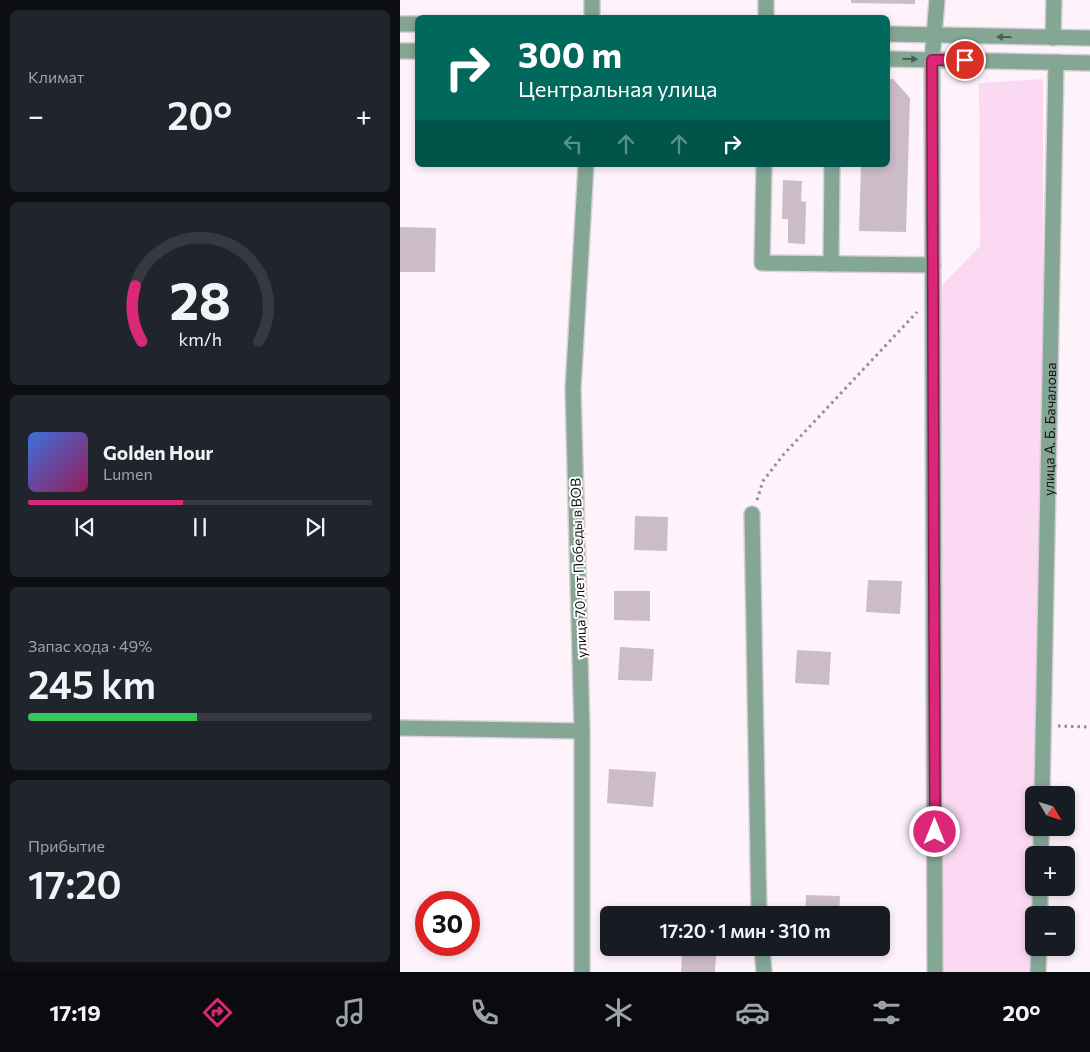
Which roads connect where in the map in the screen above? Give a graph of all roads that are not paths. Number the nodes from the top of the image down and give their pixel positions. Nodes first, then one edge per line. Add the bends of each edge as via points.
1 (592, 0) edge
2 (766, 0) edge
3 (937, 0) edge
4 (1054, 0) edge
5 (592, 15) edge
6 (766, 15) edge
7 (400, 24) edge
8 (415, 24) edge
9 (890, 34) edge
10 (935, 35) junction
11 (1053, 38) junction
12 (1090, 38) edge
13 (400, 51) edge
14 (415, 51) edge
15 (890, 59) edge
16 (932, 60) junction
17 (1056, 62) junction
18 (1090, 62) edge
19 (586, 167) edge
20 (764, 167) edge
21 (832, 167) edge
22 (831, 264) junction
23 (933, 265) junction
24 (752, 514) road end
25 (400, 728) edge
26 (582, 731) junction
27 (1042, 786) edge
28 (759, 906) edge
29 (763, 956) edge
30 (1039, 956) edge
31 (582, 972) edge
32 (764, 972) edge
33 (935, 972) edge
34 (1038, 972) edge

1 - 5 street
2 - 6 street
3 - 10 street
4 - 11 street
7 - 8 street
9 - 10 street
11 -> 10 street
10 - 16 street
11 - 12 street
13 - 14 street
15 -> 16 street
16 - 17 street
16 - 23 street
17 - 18 street
17 - 27 street, улица А. Б. Бачалова
19 - 26 street, улица 70 лет Победы в ВОВ via 574,389
20 - 22 street via 762,263
21 - 22 street
22 - 23 street
23 - 33 street
24 - 28 street
25 - 26 street
26 - 31 street, улица 70 лет Победы в ВОВ
29 - 32 street
30 - 34 street

